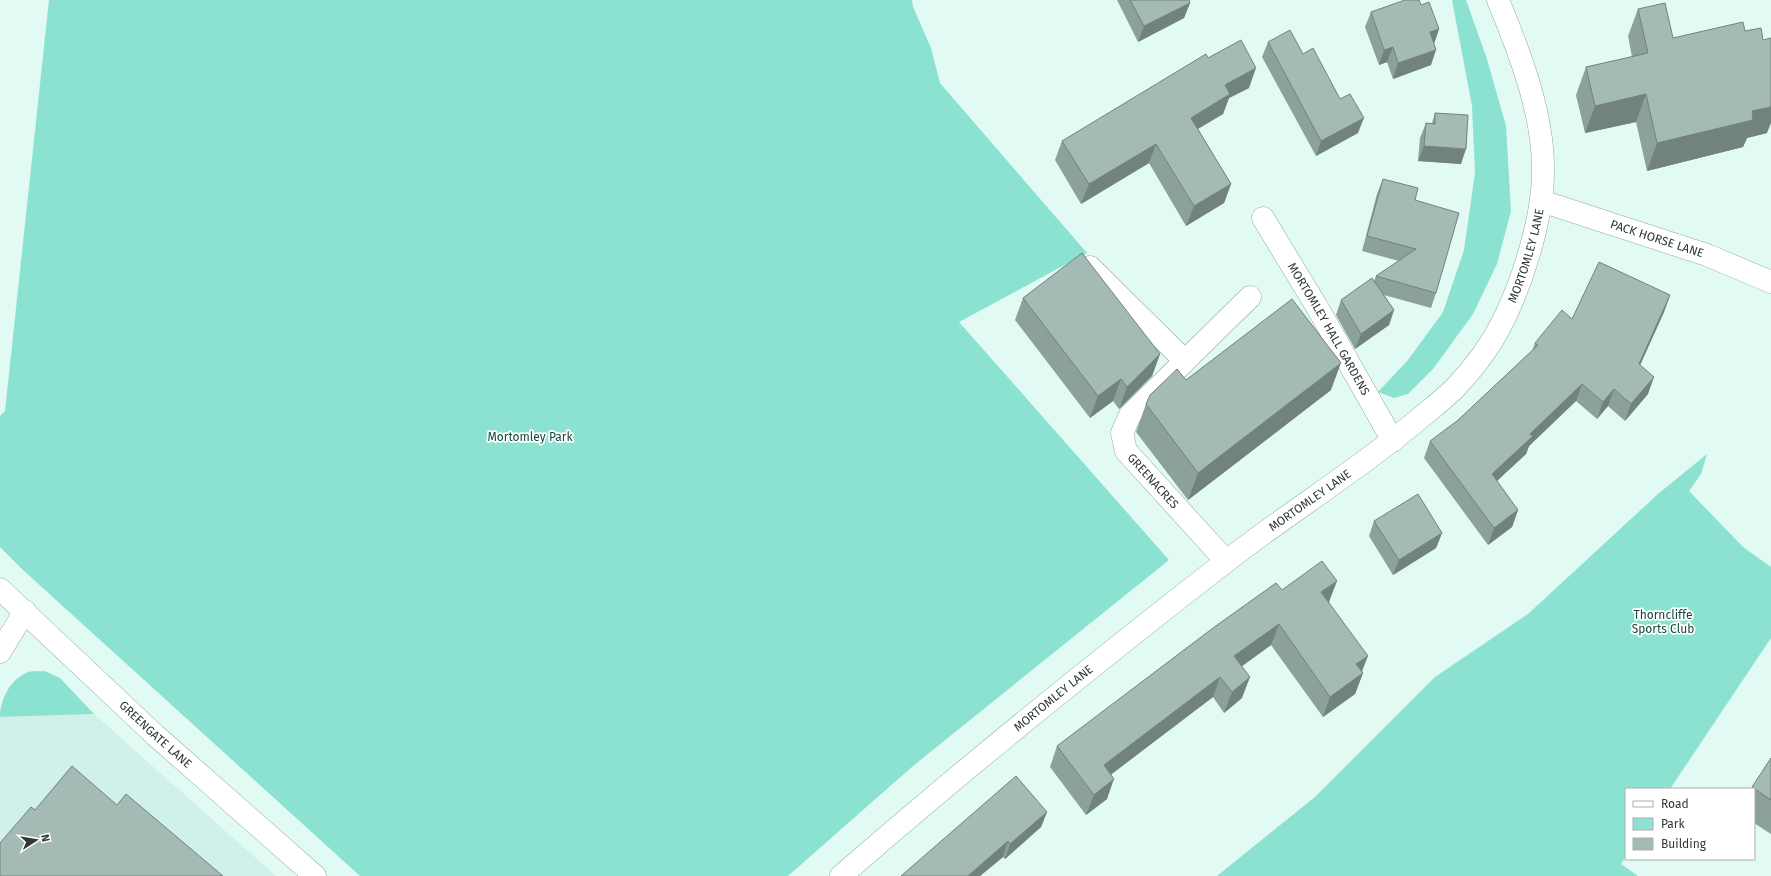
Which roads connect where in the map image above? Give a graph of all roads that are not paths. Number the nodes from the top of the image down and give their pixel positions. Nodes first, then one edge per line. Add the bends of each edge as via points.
1 (1498, 0) edge
2 (1541, 201) junction
3 (1263, 218) dead end
4 (1090, 267) edge
5 (1771, 282) edge
6 (1250, 297) dead end
7 (1185, 361) junction
8 (1393, 441) junction
9 (1226, 561) junction
10 (0, 589) edge
11 (25, 611) junction
12 (0, 652) edge
13 (315, 876) edge
14 (841, 876) edge

1 - 2 street, MORTOMLEY LANE via 1530,90 1541,139
2 - 5 street, PACK HORSE LANE via 1707,255
2 - 8 street, MORTOMLEY LANE via 1534,236 1504,320 1484,352 1454,390
3 - 8 street, MORTOMLEY HALL GARDENS
4 - 7 street
6 - 7 street, GREENACRES
7 - 9 street, GREENACRES via 1130,415 1122,433 1126,451
8 - 9 street, MORTOMLEY LANE
9 - 14 street, MORTOMLEY LANE via 934,795
10 - 11 street, GREENGATE LANE
11 - 12 street
11 - 13 street, GREENGATE LANE via 155,735

